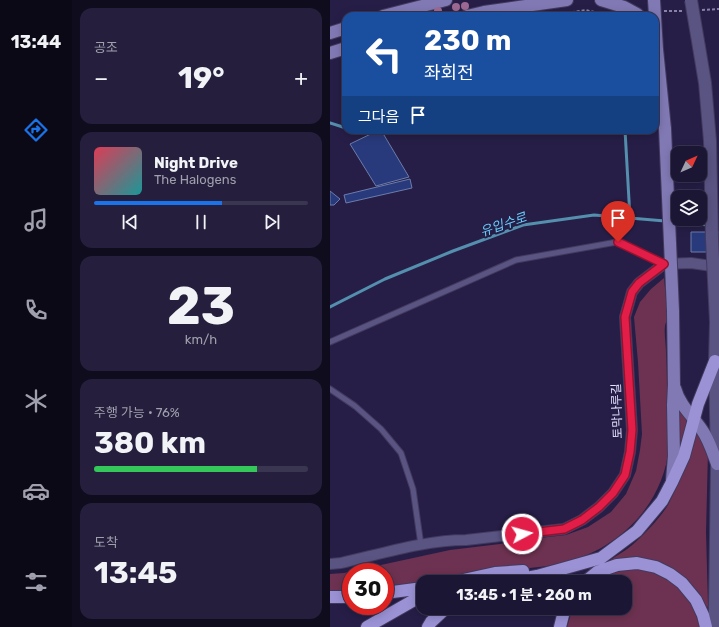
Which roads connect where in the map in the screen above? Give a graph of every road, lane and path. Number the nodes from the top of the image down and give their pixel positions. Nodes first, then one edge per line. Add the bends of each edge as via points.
1 (446, 0) edge
2 (567, 0) edge
3 (601, 0) edge
4 (654, 5) edge
5 (694, 5) edge
6 (719, 9) edge
7 (682, 11) dead end
8 (399, 12) edge
9 (484, 12) edge
10 (573, 12) edge
11 (594, 12) edge
12 (633, 12) edge
13 (342, 29) edge
14 (330, 33) edge
15 (342, 49) edge
16 (330, 53) edge
17 (659, 74) edge
18 (664, 264) junction
19 (719, 267) edge
20 (330, 342) edge
21 (716, 361) junction
22 (674, 385) junction
23 (330, 389) edge
24 (694, 420) junction
25 (717, 464) junction
26 (672, 482) junction
27 (421, 545) junction
28 (330, 564) edge
29 (562, 568) junction
30 (486, 575) edge
31 (540, 575) edge
32 (593, 575) edge
33 (416, 589) edge
34 (394, 592) edge
35 (330, 597) edge
36 (342, 597) edge
37 (416, 599) edge
38 (438, 615) edge
39 (563, 615) edge
40 (367, 627) edge
41 (428, 627) edge
42 (560, 627) edge
43 (706, 627) edge
44 (714, 627) edge

1 - 8 main road
2 - 9 main road
3 - 12 main road
4 - 7 path
5 - 6 path
5 - 21 main road, bridge via 710,141
10 - 11 path
13 - 14 main road
15 - 16 main road
17 - 22 main road, bridge via 665,129
18 - 19 street via 691,262
18 - 20 lane via 618,242 516,260
18 - 27 street, 토막나루길 via 639,283 632,292 625,317 632,430 625,475 613,493 582,520 564,529
21 - 24 highway
21 - 25 main road
22 - 24 main road
22 - 26 main road
23 - 27 lane via 355,406 381,429 401,452 413,489
24 - 25 main road via 702,430
24 - 26 highway via 684,456
25 - 44 main road
26 - 29 highway via 662,501 632,535 601,558
27 - 28 street, 토막나루길
29 - 30 highway
29 - 31 highway
32 - 43 highway via 617,565 637,563 656,567 682,583 696,600
33 - 34 highway
35 - 36 highway
37 - 40 highway
38 - 41 highway
39 - 42 highway

